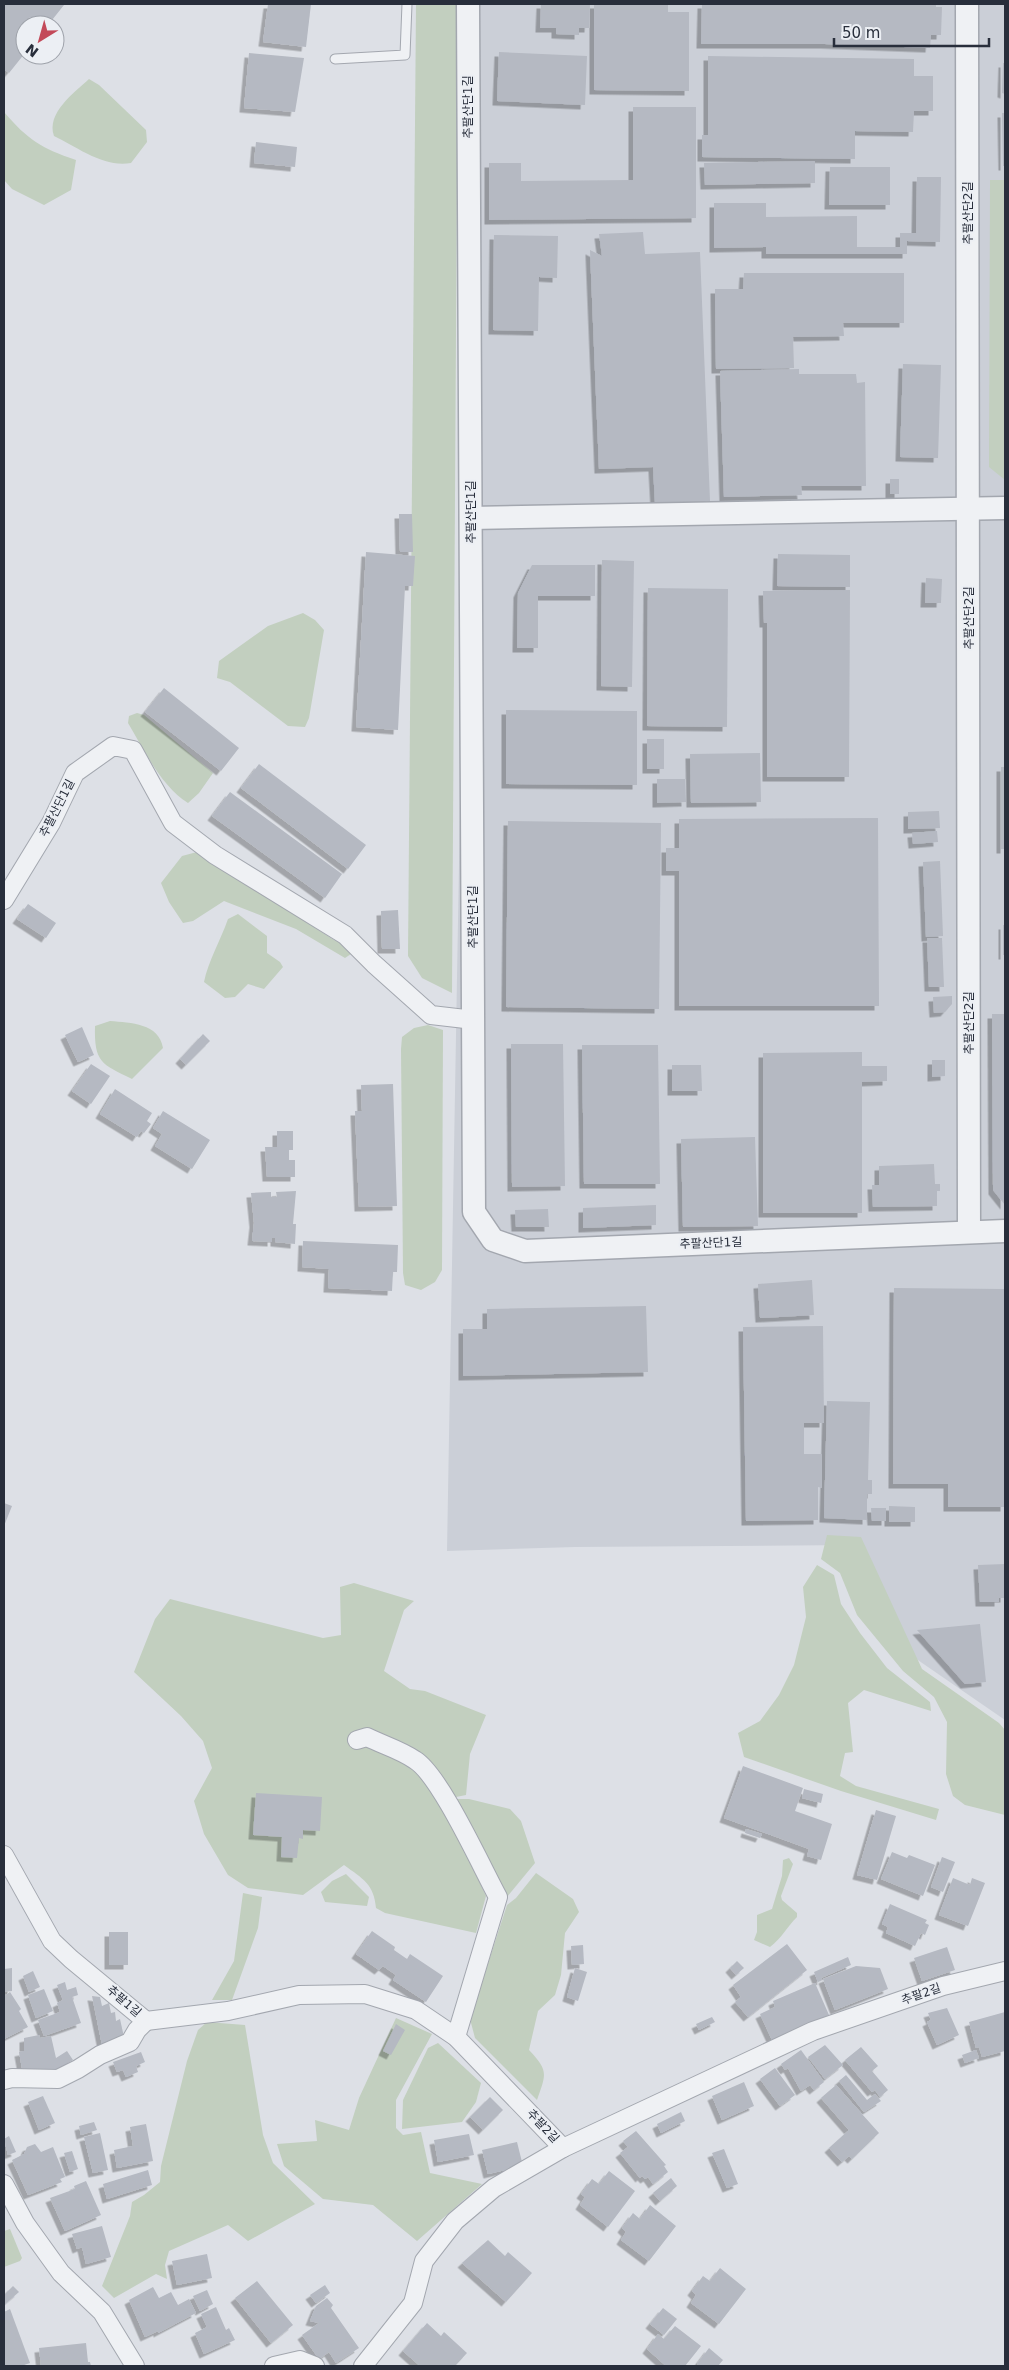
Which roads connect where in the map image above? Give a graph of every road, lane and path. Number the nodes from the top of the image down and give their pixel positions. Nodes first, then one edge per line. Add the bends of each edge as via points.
1 (407, 4) edge
2 (468, 4) edge
3 (967, 4) edge
4 (335, 59) dead end
5 (1005, 508) edge
6 (969, 510) junction
7 (471, 518) junction
8 (4, 900) edge
9 (474, 1020) junction
10 (1005, 1231) edge
11 (969, 1232) junction
12 (357, 1740) dead end
13 (4, 1855) edge
14 (1005, 1971) edge
15 (146, 2021) junction
16 (456, 2037) junction
17 (4, 2080) edge
18 (564, 2148) junction
19 (4, 2184) edge
20 (135, 2366) edge
21 (274, 2366) edge
22 (315, 2366) edge
23 (364, 2366) edge

1 - 4 lane via 405,55
2 - 7 street, 추팔산단1길
3 - 6 street, 추팔산단2길
5 - 6 street
6 - 7 street
6 - 11 street, 추팔산단2길
7 - 9 street, 추팔산단1길
8 - 9 street, 추팔산단1길 via 51,823 75,773 113,746 133,750 174,824 215,854 345,935 431,1015
9 - 11 street, 추팔산단1길 via 474,1212 493,1240 525,1251
10 - 11 street, 추팔산단1길
12 - 16 street via 367,1737 417,1760 430,1775 498,1897
13 - 15 street, 추팔1길 via 52,1941
14 - 18 street, 추팔2길 via 943,1986 813,2031
15 - 16 street, 추팔2길 via 228,2011 298,1995 365,1994 416,2010
15 - 17 street, 추팔1길 via 130,2042 58,2079
16 - 18 street, 추팔2길
18 - 23 street via 494,2188 455,2221 424,2260 413,2303
19 - 20 street via 25,2223 61,2274 102,2312
21 - 22 street via 300,2360

